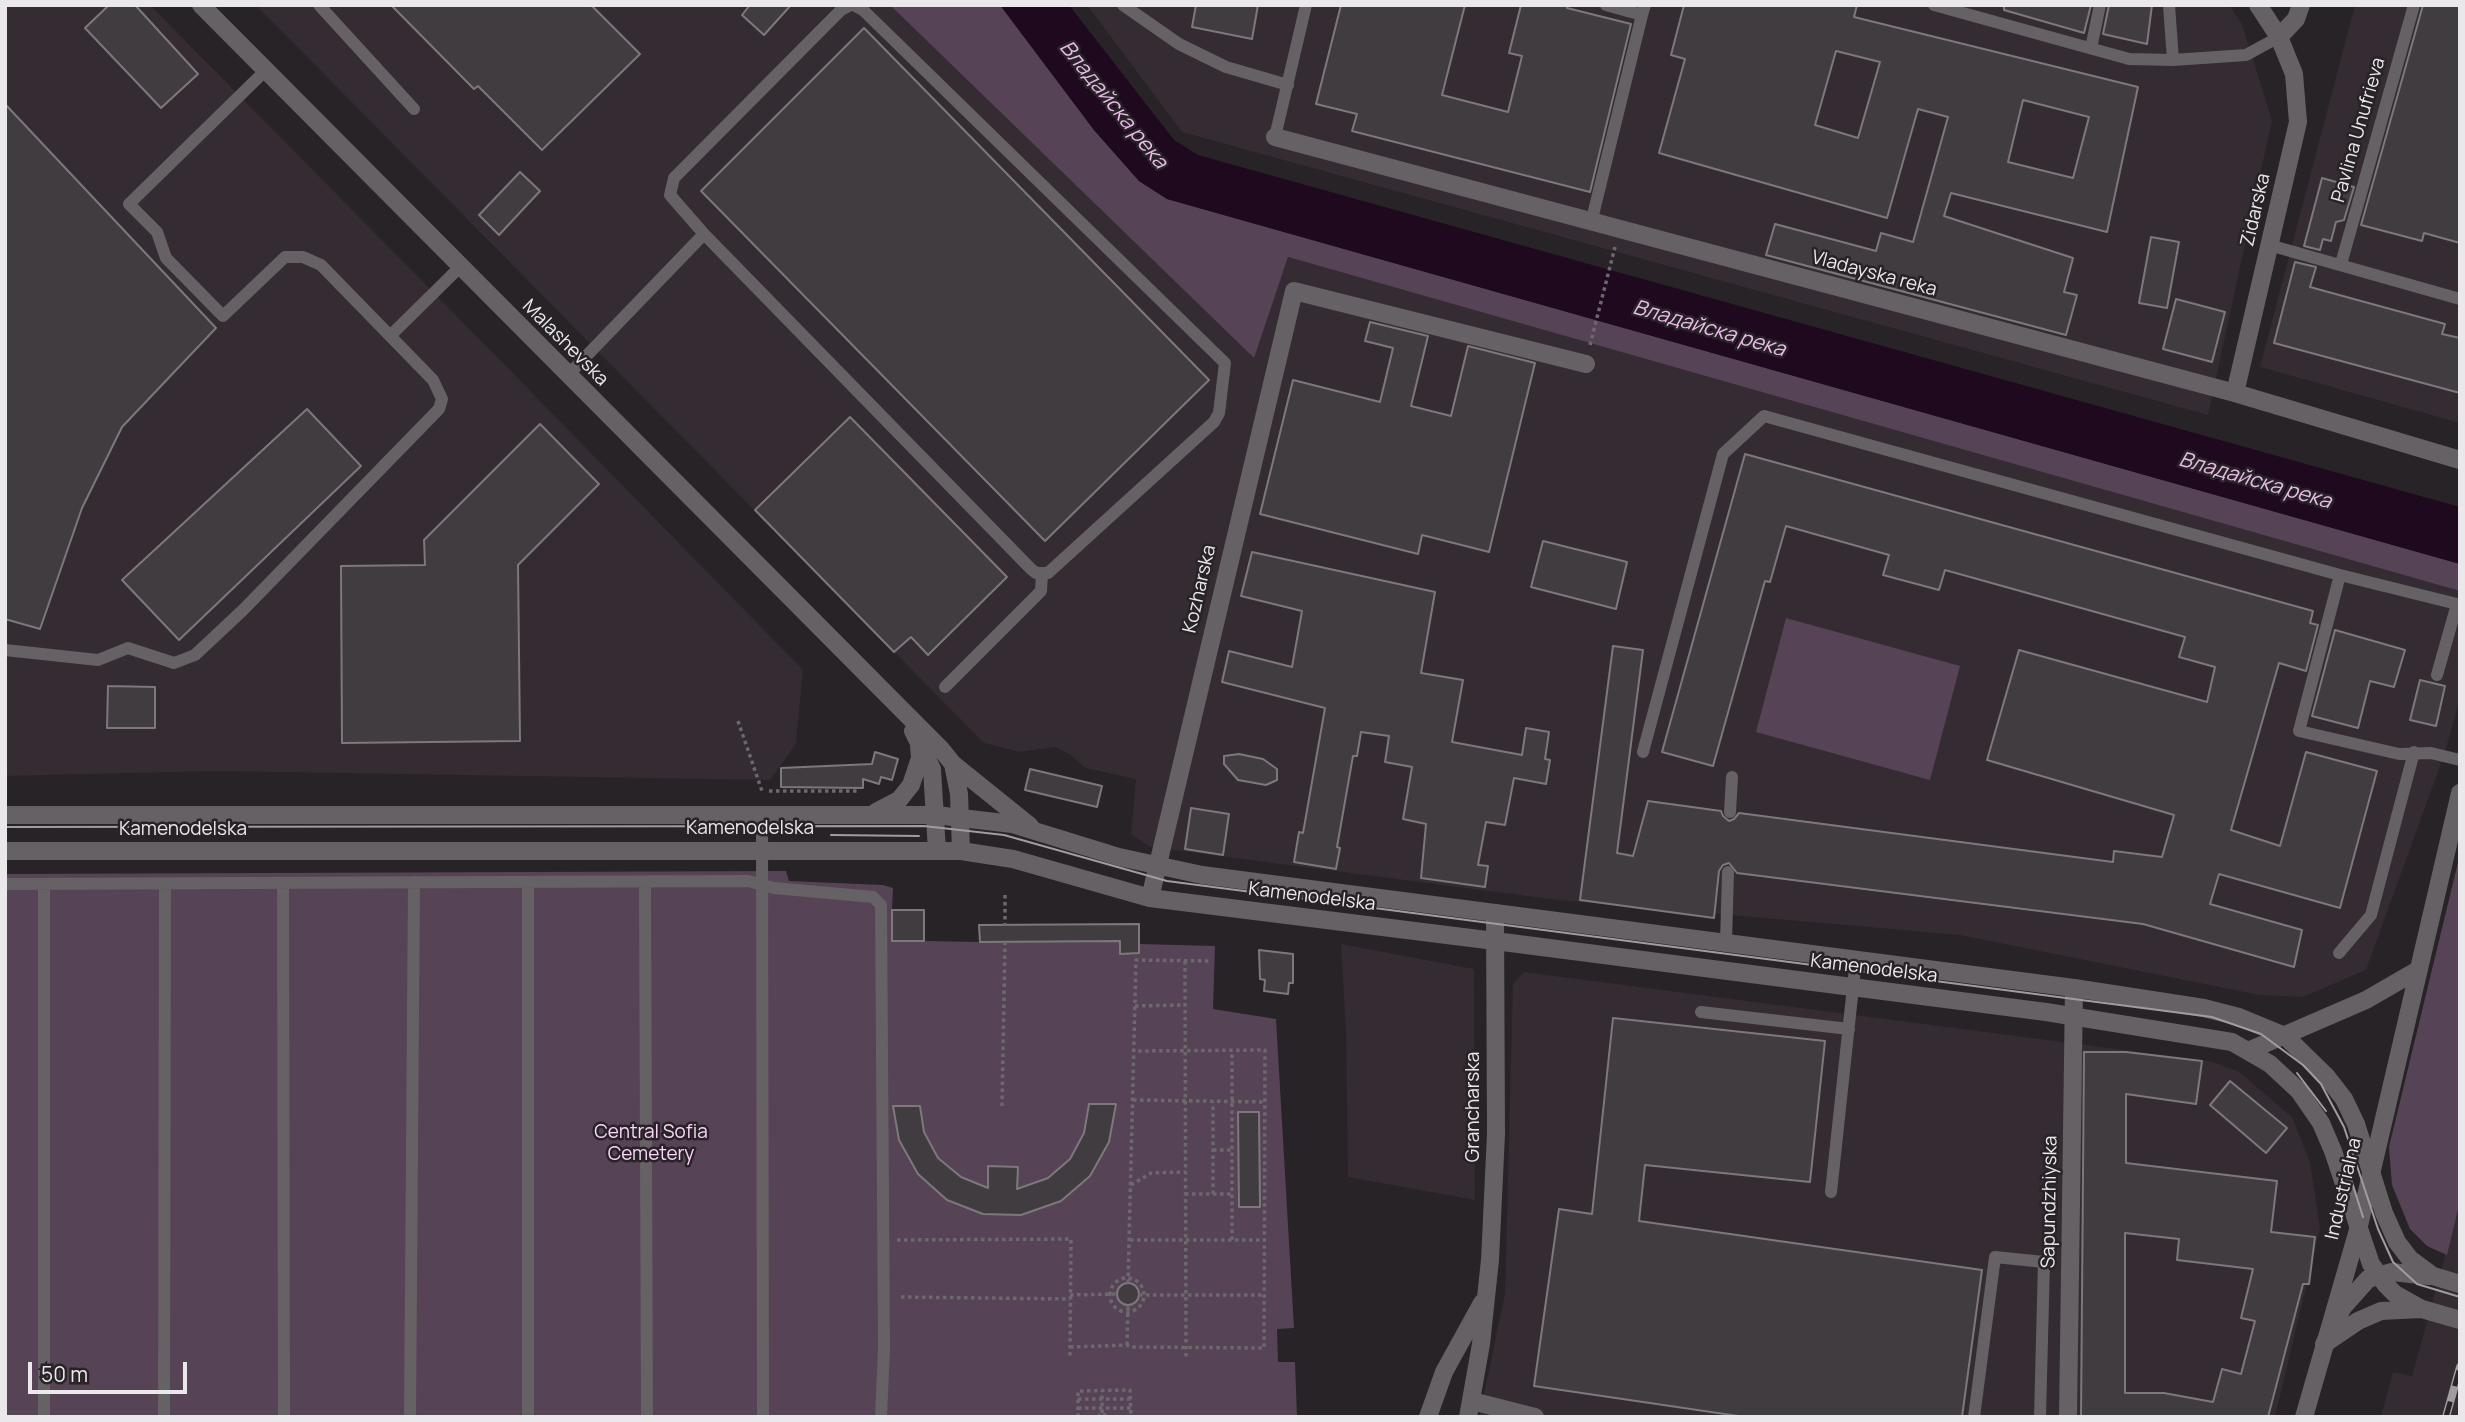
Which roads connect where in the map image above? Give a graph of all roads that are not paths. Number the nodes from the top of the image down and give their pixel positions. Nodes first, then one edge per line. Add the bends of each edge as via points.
1 (201, 5) edge
2 (319, 5) edge
3 (852, 5) edge
4 (1123, 5) edge
5 (1306, 5) edge
6 (1606, 5) edge
7 (1934, 5) edge
8 (2100, 5) edge
9 (2169, 5) edge
10 (2258, 5) edge
11 (2301, 5) edge
12 (2414, 5) edge
13 (1644, 10) edge
14 (2279, 37) junction
15 (2091, 48) junction
16 (2173, 60) junction
17 (266, 70) junction
18 (1288, 85) junction
19 (414, 109) dead end
20 (1275, 137) joint
21 (1592, 219) junction
22 (704, 234) junction
23 (2269, 245) junction
24 (2341, 264) junction
25 (460, 267) junction
26 (2460, 299) edge
27 (390, 336) junction
28 (1586, 364) dead end
29 (568, 375) junction
30 (2235, 393) junction
31 (2460, 460) edge
32 (1042, 574) junction
33 (2340, 575) junction
34 (2452, 634) edge
35 (2460, 645) edge
36 (5, 650) edge
37 (2437, 675) dead end
38 (944, 687) dead end
39 (900, 710) junction
40 (919, 741) junction
41 (1643, 752) dead end
42 (2414, 752) junction
43 (2460, 760) edge
44 (953, 764) junction
45 (1732, 777) dead end
46 (2460, 793) edge
47 (1730, 812) dead end
48 (762, 814) junction
49 (872, 814) junction
50 (5, 815) edge
51 (936, 815) junction
52 (959, 817) junction
53 (1038, 832) junction
54 (762, 850) junction
55 (5, 851) edge
56 (937, 851) junction
57 (961, 851) junction
58 (1157, 867) junction
59 (1728, 872) dead end
60 (414, 882) junction
61 (528, 882) junction
62 (645, 882) junction
63 (284, 883) junction
64 (5, 884) edge
65 (44, 884) junction
66 (165, 884) junction
67 (762, 884) junction
68 (1150, 898) junction
69 (1495, 913) junction
70 (1494, 941) junction
71 (1726, 943) junction
72 (2339, 953) dead end
73 (1856, 959) junction
74 (2418, 970) junction
75 (1853, 988) junction
76 (2074, 988) junction
77 (1701, 1012) dead end
78 (2073, 1017) junction
79 (1849, 1029) junction
80 (2285, 1037) junction
81 (2248, 1051) junction
82 (2371, 1166) junction
83 (1831, 1192) dead end
84 (2358, 1230) junction
85 (2378, 1275) junction
86 (2433, 1276) junction
87 (2460, 1284) edge
88 (1484, 1301) junction
89 (2422, 1309) junction
90 (2460, 1320) edge
91 (2324, 1344) junction
92 (1470, 1409) edge
93 (1507, 1414) edge
94 (44, 1417) edge
95 (164, 1417) edge
96 (284, 1417) edge
97 (410, 1417) edge
98 (528, 1417) edge
99 (647, 1417) edge
100 (763, 1417) edge
101 (881, 1417) edge
102 (1428, 1417) edge
103 (1535, 1417) edge
104 (1974, 1417) edge
105 (2040, 1417) edge
106 (2068, 1417) edge
107 (2304, 1417) edge

1 - 17 street, Malashevska
2 - 19 lane
3 - 22 lane via 831,20 670,183 674,200
3 - 32 lane via 863,9 1225,363 1214,422 1053,570
4 - 18 lane via 1179,44 1226,67
5 - 18 lane
6 - 13 lane
7 - 15 lane
8 - 15 lane
9 - 16 lane
10 - 14 street, Zidarska
11 - 14 street via 2296,19
12 - 24 lane, Pavlina Unufrieva
13 - 21 lane
14 - 16 lane via 2246,55
14 - 23 street, Zidarska via 2294,74 2298,122
15 - 16 lane via 2129,59
17 - 25 street, Malashevska
17 - 27 lane via 129,204 157,232 166,258 223,317 285,257 303,257 321,265
18 - 20 lane
20 - 21 street, Vladayska reka
21 - 30 street, Vladayska reka
22 - 29 lane
22 - 32 lane via 1031,569
23 - 24 lane
23 - 30 street, Zidarska
24 - 26 lane
25 - 27 lane
25 - 29 street, Malashevska
27 - 36 lane via 439,389 439,409 195,655 174,663 128,648 98,660
28 - 58 street, Kozharska via 1294,291
29 - 39 street, Malashevska
30 - 31 street, Vladayska reka
32 - 38 lane via 1041,591
33 - 34 lane via 2457,604
33 - 41 lane via 1764,416 1723,454
33 - 42 lane via 2300,731 2399,754
34 - 35 lane
34 - 37 lane
39 - 40 street, Malashevska
39 - 44 street, Malashevska
40 - 49 street via 920,758 911,785 899,800
40 - 51 street, Malashevska via 932,769
42 - 43 lane
42 - 72 lane via 2371,915
44 - 52 street
44 - 53 street, Malashevska
45 - 47 lane
46 - 74 street, Industrialna
48 - 49 street, Kamenodelska
48 - 50 street, Kamenodelska
48 - 54 lane
49 - 51 street, Kamenodelska
51 - 52 street, Kamenodelska
51 - 56 street, Malashevska
52 - 53 street, Kamenodelska
52 - 57 street
53 - 58 street, Kamenodelska
54 - 55 street, Kamenodelska
54 - 56 street, Kamenodelska
54 - 67 lane
56 - 57 street, Kamenodelska
57 - 68 street, Kamenodelska via 1013,859
58 - 68 street, Kozharska
58 - 69 street, Kamenodelska
59 - 71 lane
60 - 61 lane
60 - 63 lane
60 - 97 lane
61 - 62 lane
61 - 98 lane
62 - 67 lane
62 - 99 lane
63 - 66 lane
63 - 96 lane
64 - 65 lane
65 - 66 lane
65 - 94 lane
66 - 95 lane
67 - 100 lane
67 - 101 lane via 873,897 881,905
68 - 70 street, Kamenodelska
69 - 70 street, Grancharska
69 - 71 street, Kamenodelska
70 - 75 street, Kamenodelska
70 - 88 street, Grancharska via 1496,1134
71 - 73 street, Kamenodelska
73 - 75 lane
73 - 76 street, Kamenodelska
74 - 80 street
74 - 82 street, Industrialna
75 - 78 street, Kamenodelska
75 - 79 lane
76 - 78 street, Sapundzhiyska
76 - 80 street, Kamenodelska via 2204,1007
77 - 79 lane
78 - 81 street, Kamenodelska via 2211,1037
78 - 106 street, Sapundzhiyska
79 - 83 lane
80 - 81 street
80 - 82 street, Kamenodelska via 2344,1099
81 - 84 street, Kamenodelska via 2299,1091 2321,1123
82 - 84 street, Industrialna
82 - 86 street, Kamenodelska via 2397,1242
84 - 85 street, Kamenodelska
84 - 91 street, Industrialna
85 - 86 street
85 - 89 street, Kamenodelska via 2395,1294
85 - 91 street via 2350,1297
86 - 87 street, Kamenodelska
88 - 92 street, Grancharska
88 - 102 street via 1461,1337
89 - 90 street, Kamenodelska
89 - 91 street via 2381,1311
91 - 107 street, Industrialna
92 - 93 street
93 - 103 street
104 - 105 lane via 1995,1257 2044,1262

